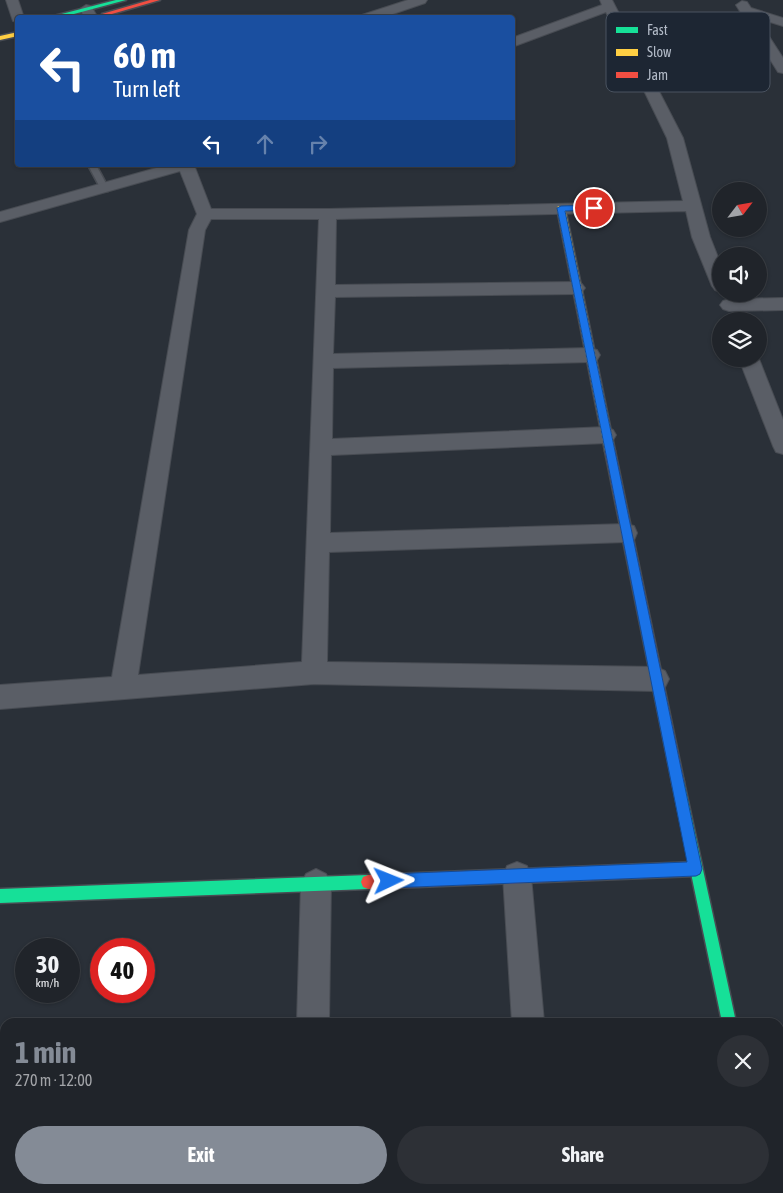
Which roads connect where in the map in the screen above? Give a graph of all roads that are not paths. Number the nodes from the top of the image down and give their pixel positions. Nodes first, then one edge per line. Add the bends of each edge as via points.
1 (12, 0) edge
2 (157, 0) edge
3 (421, 0) edge
4 (117, 3) edge
5 (604, 4) edge
6 (742, 5) edge
7 (759, 12) edge
8 (17, 15) edge
9 (90, 15) edge
10 (376, 15) edge
11 (770, 17) edge
12 (783, 22) edge
13 (15, 25) edge
14 (0, 28) edge
15 (15, 35) edge
16 (0, 38) edge
17 (515, 42) edge
18 (770, 49) edge
19 (783, 69) edge
20 (651, 92) edge
21 (93, 167) edge
22 (178, 167) edge
23 (186, 167) edge
24 (105, 189) junction
25 (694, 206) junction
26 (561, 208) junction
27 (205, 214) junction
28 (328, 214) junction
29 (0, 217) edge
30 (712, 264) edge
31 (576, 288) junction
32 (326, 291) junction
33 (783, 304) edge
34 (729, 307) edge
35 (590, 355) junction
36 (323, 362) junction
37 (753, 367) edge
38 (606, 436) junction
39 (783, 446) edge
40 (321, 447) junction
41 (626, 533) junction
42 (318, 543) junction
43 (314, 673) junction
44 (656, 679) junction
45 (123, 688) junction
46 (0, 697) edge
47 (696, 869) junction
48 (517, 876) junction
49 (316, 884) junction
50 (0, 896) edge
51 (313, 1018) edge
52 (528, 1018) edge
53 (728, 1018) edge

1 - 8 street
2 - 4 street
3 - 10 street
4 - 9 street
5 - 17 street
6 - 7 street
11 - 12 street
13 - 14 street
15 - 16 street
18 - 19 street
20 - 25 street via 675,138
21 - 24 lane
22 - 24 street
23 - 27 street
24 - 29 street
25 - 26 street
25 - 30 street via 701,237
26 - 28 street
26 - 31 street
27 - 28 street
27 - 45 street via 197,230
28 - 32 street
31 - 32 street
31 - 35 street
32 - 36 street
33 - 34 street
35 - 36 street
35 - 38 street
36 - 40 street
37 - 39 street
38 - 40 street
38 - 41 street
40 - 42 street
41 - 42 street
41 - 44 street
42 - 43 street
43 - 44 street
43 - 45 street
44 - 47 street
45 - 46 street
47 - 48 street
47 - 53 street
48 - 49 street
48 - 52 street
49 - 50 street
49 - 51 street

